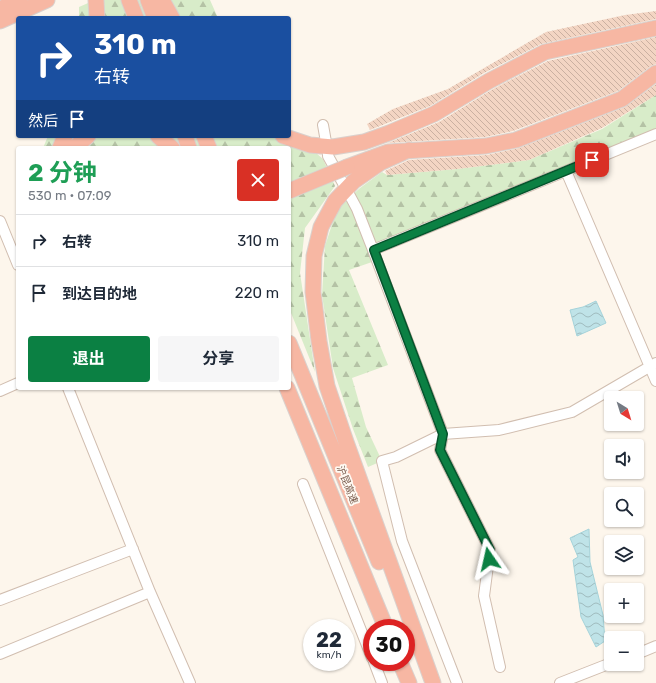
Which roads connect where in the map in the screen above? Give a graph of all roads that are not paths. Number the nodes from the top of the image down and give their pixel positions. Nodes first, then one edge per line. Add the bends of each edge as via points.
1 (20, 0) edge
2 (47, 0) edge
3 (96, 0) edge
4 (128, 0) edge
5 (148, 0) edge
6 (162, 0) edge
7 (0, 9) edge
8 (97, 16) edge
9 (135, 16) edge
10 (155, 16) edge
11 (171, 16) edge
12 (0, 21) edge
13 (656, 28) edge
14 (656, 73) edge
15 (434, 114) junction
16 (323, 125) dead end
17 (656, 134) edge
18 (85, 138) edge
19 (160, 138) edge
20 (288, 138) edge
21 (76, 146) edge
22 (170, 146) edge
23 (409, 150) junction
24 (347, 164) junction
25 (566, 171) junction
26 (291, 182) edge
27 (291, 190) edge
28 (0, 224) edge
29 (374, 250) junction
30 (16, 261) edge
31 (291, 348) edge
32 (653, 364) edge
33 (656, 381) edge
34 (16, 384) edge
35 (69, 390) edge
36 (288, 390) edge
37 (0, 391) edge
38 (443, 434) junction
39 (303, 484) dead end
40 (133, 549) junction
41 (150, 592) junction
42 (0, 600) edge
43 (382, 619) edge
44 (402, 619) edge
45 (363, 635) edge
46 (656, 646) edge
47 (415, 650) edge
48 (644, 651) edge
49 (0, 654) edge
50 (604, 666) edge
51 (500, 667) dead end
52 (377, 671) edge
53 (404, 671) edge
54 (190, 683) edge
55 (382, 683) edge
56 (409, 683) edge
57 (428, 683) edge
58 (433, 683) edge
59 (457, 683) edge
60 (560, 683) edge

1 - 7 highway
2 - 12 highway
3 - 8 highway
4 - 9 highway
5 - 10 highway
6 - 11 highway
13 - 15 highway via 545,52
14 - 23 highway via 622,99 516,140 486,146
15 - 20 highway via 364,142 333,147 310,146
15 - 24 highway via 421,126
16 - 29 street via 328,156 357,209
17 - 25 street
18 - 21 highway
19 - 22 highway
23 - 24 highway via 382,154
23 - 58 highway via 380,163 354,181 335,201 322,227 314,256 312,292 327,386
24 - 26 highway
24 - 27 highway, bridge
25 - 29 street
25 - 32 street
28 - 30 street
29 - 38 street
31 - 44 highway, 沪昆高速
32 - 33 street
32 - 38 street via 572,412 499,430
34 - 37 street
35 - 40 street
36 - 43 highway, 沪昆高速
38 - 51 street via 440,450 490,550 484,596
38 - 59 street via 396,457 382,461 402,541
39 - 45 street
40 - 41 street
40 - 42 street
41 - 49 street
41 - 54 street
46 - 48 street
47 - 57 highway, 沪昆高速
50 - 60 street
52 - 55 street
53 - 56 highway

